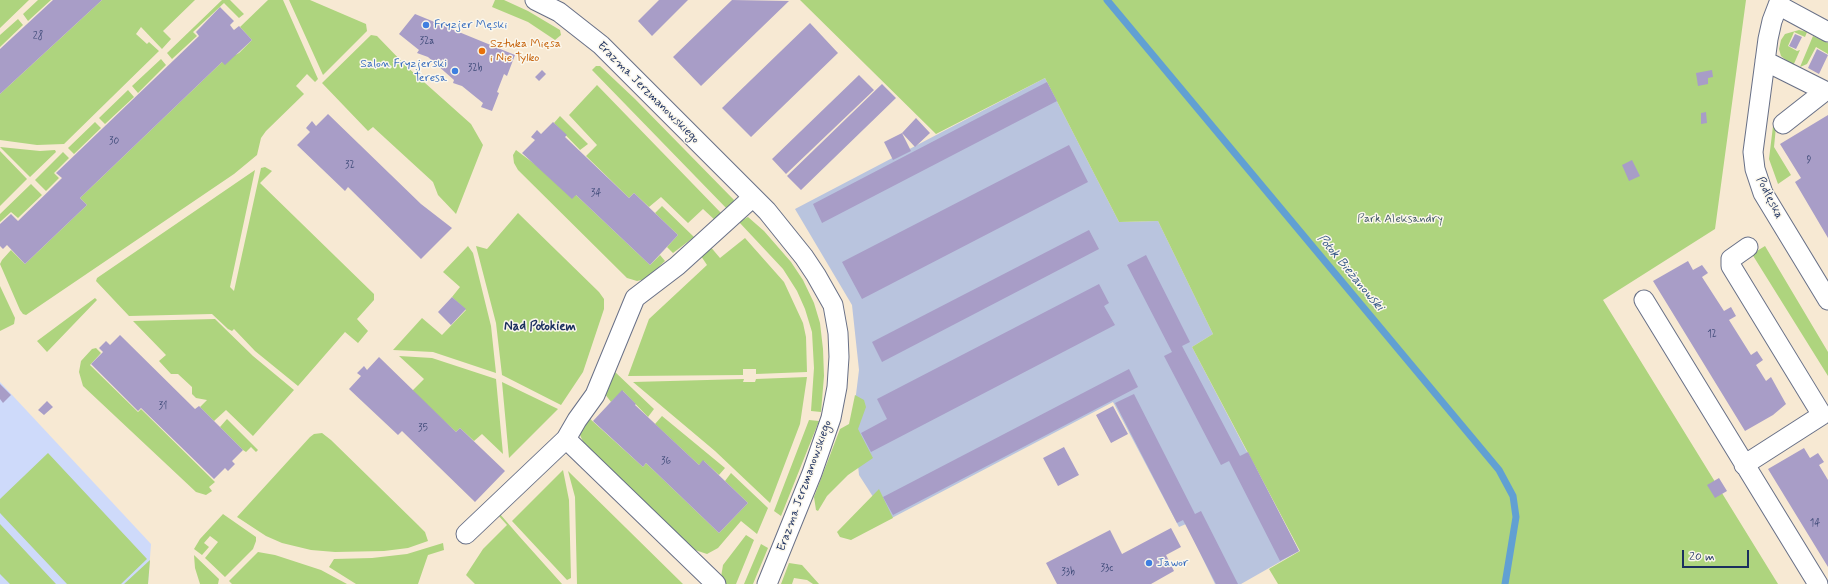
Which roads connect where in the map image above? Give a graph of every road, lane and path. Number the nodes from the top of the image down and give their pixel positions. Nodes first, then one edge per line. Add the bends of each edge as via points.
1 (535, 0) edge
2 (1779, 2) edge
3 (1828, 32) edge
4 (1765, 61) junction
5 (1783, 124) dead end
6 (752, 198) junction
7 (1748, 247) dead end
8 (1644, 300) dead end
9 (1828, 300) edge
10 (1826, 416) edge
11 (566, 439) junction
12 (1744, 465) junction
13 (466, 534) dead end
14 (716, 584) edge
15 (767, 584) edge
16 (1818, 584) edge

1 - 6 street, Erazma Jerzmanowskiego via 559,12 601,45
2 - 3 street
2 - 4 street, Podłęska via 1772,21
4 - 5 street via 1825,92
4 - 9 street, Podłęska via 1753,152 1758,182
6 - 11 street via 677,266 636,298 595,395
6 - 15 street, Erazma Jerzmanowskiego via 767,211 816,275 833,305 838,333 837,387 831,418 812,473
7 - 10 street via 1732,259 1731,266
8 - 12 street
10 - 12 street
11 - 13 street
11 - 14 street
12 - 16 street

